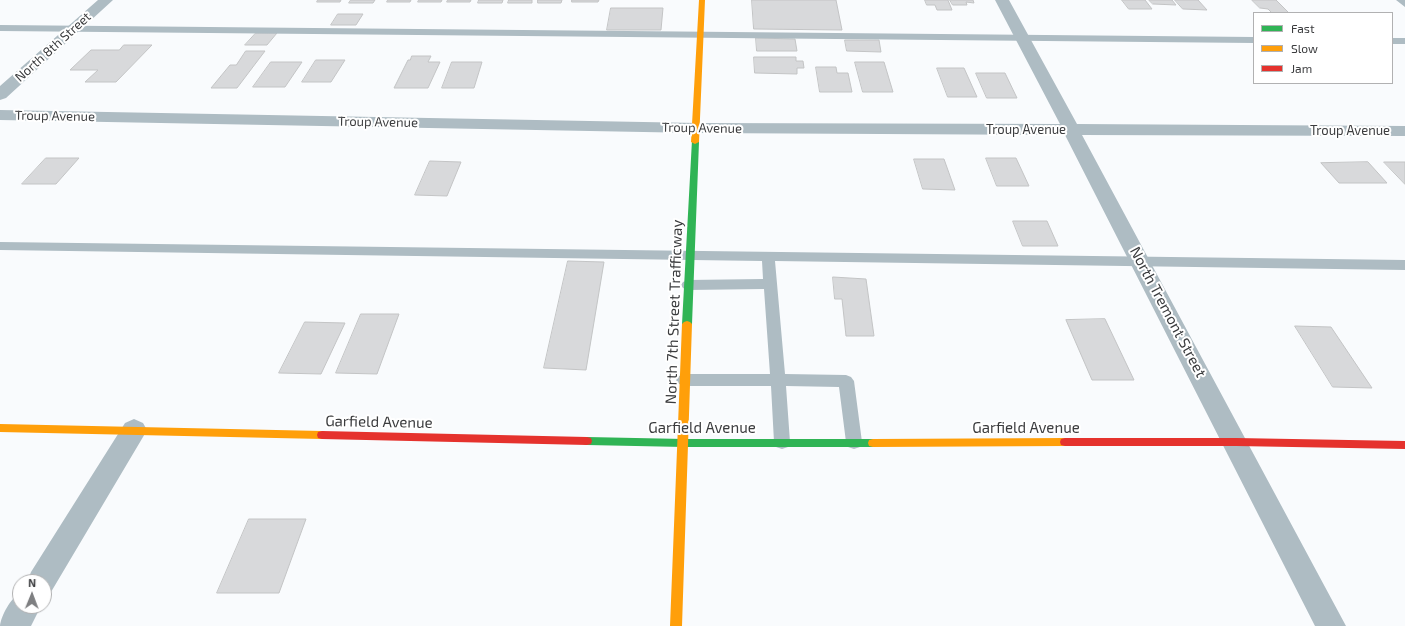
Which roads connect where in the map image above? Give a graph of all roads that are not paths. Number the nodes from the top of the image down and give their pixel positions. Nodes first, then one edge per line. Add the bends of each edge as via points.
1 (106, 0) edge
2 (702, 0) edge
3 (1002, 0) edge
4 (1400, 0) edge
5 (1405, 4) edge
6 (0, 28) edge
7 (73, 29) junction
8 (701, 34) junction
9 (1023, 38) junction
10 (1253, 40) edge
11 (1393, 41) edge
12 (1405, 41) edge
13 (0, 95) edge
14 (0, 115) edge
15 (696, 128) junction
16 (1070, 130) junction
17 (1405, 131) edge
18 (0, 246) edge
19 (690, 255) junction
20 (768, 257) junction
21 (1142, 262) junction
22 (1405, 265) edge
23 (770, 284) junction
24 (688, 285) junction
25 (684, 380) junction
26 (778, 380) junction
27 (0, 428) edge
28 (134, 430) junction
29 (782, 442) junction
30 (854, 442) junction
31 (1236, 442) junction
32 (684, 443) junction
33 (1405, 445) edge
34 (46, 574) edge
35 (21, 614) edge
36 (14, 626) edge
37 (676, 626) edge
38 (1331, 626) edge

1 - 7 street, North 8th Street
2 - 8 street, North 7th Street Trafficway
3 - 9 street, North Tremont Street
4 - 5 lane
6 - 7 lane
7 - 8 lane
7 - 13 street, North 8th Street
8 - 9 lane
8 - 15 street, North 7th Street Trafficway
9 - 10 lane
9 - 16 street, North Tremont Street
11 - 12 lane
14 - 15 street, Troup Avenue
15 - 16 street, Troup Avenue
15 - 19 street, North 7th Street Trafficway
16 - 17 street, Troup Avenue
16 - 21 street, North Tremont Street
18 - 19 lane
19 - 20 lane
19 - 24 street, North 7th Street Trafficway
20 - 21 lane
20 - 23 lane
21 - 22 lane
21 - 31 street, North Tremont Street
23 - 24 lane
23 - 26 lane
24 - 25 street, North 7th Street Trafficway
25 - 26 lane
25 - 32 street, North 7th Street Trafficway
26 - 29 lane
26 - 30 lane via 846,381
27 - 28 street, Garfield Avenue
28 - 32 street, Garfield Avenue
28 - 34 street
29 - 30 street, Garfield Avenue
29 - 32 street, Garfield Avenue
30 - 31 street, Garfield Avenue
31 - 33 street, Garfield Avenue
31 - 38 street, North Tremont Street
32 - 37 street, North 7th Street Trafficway
35 - 36 street

